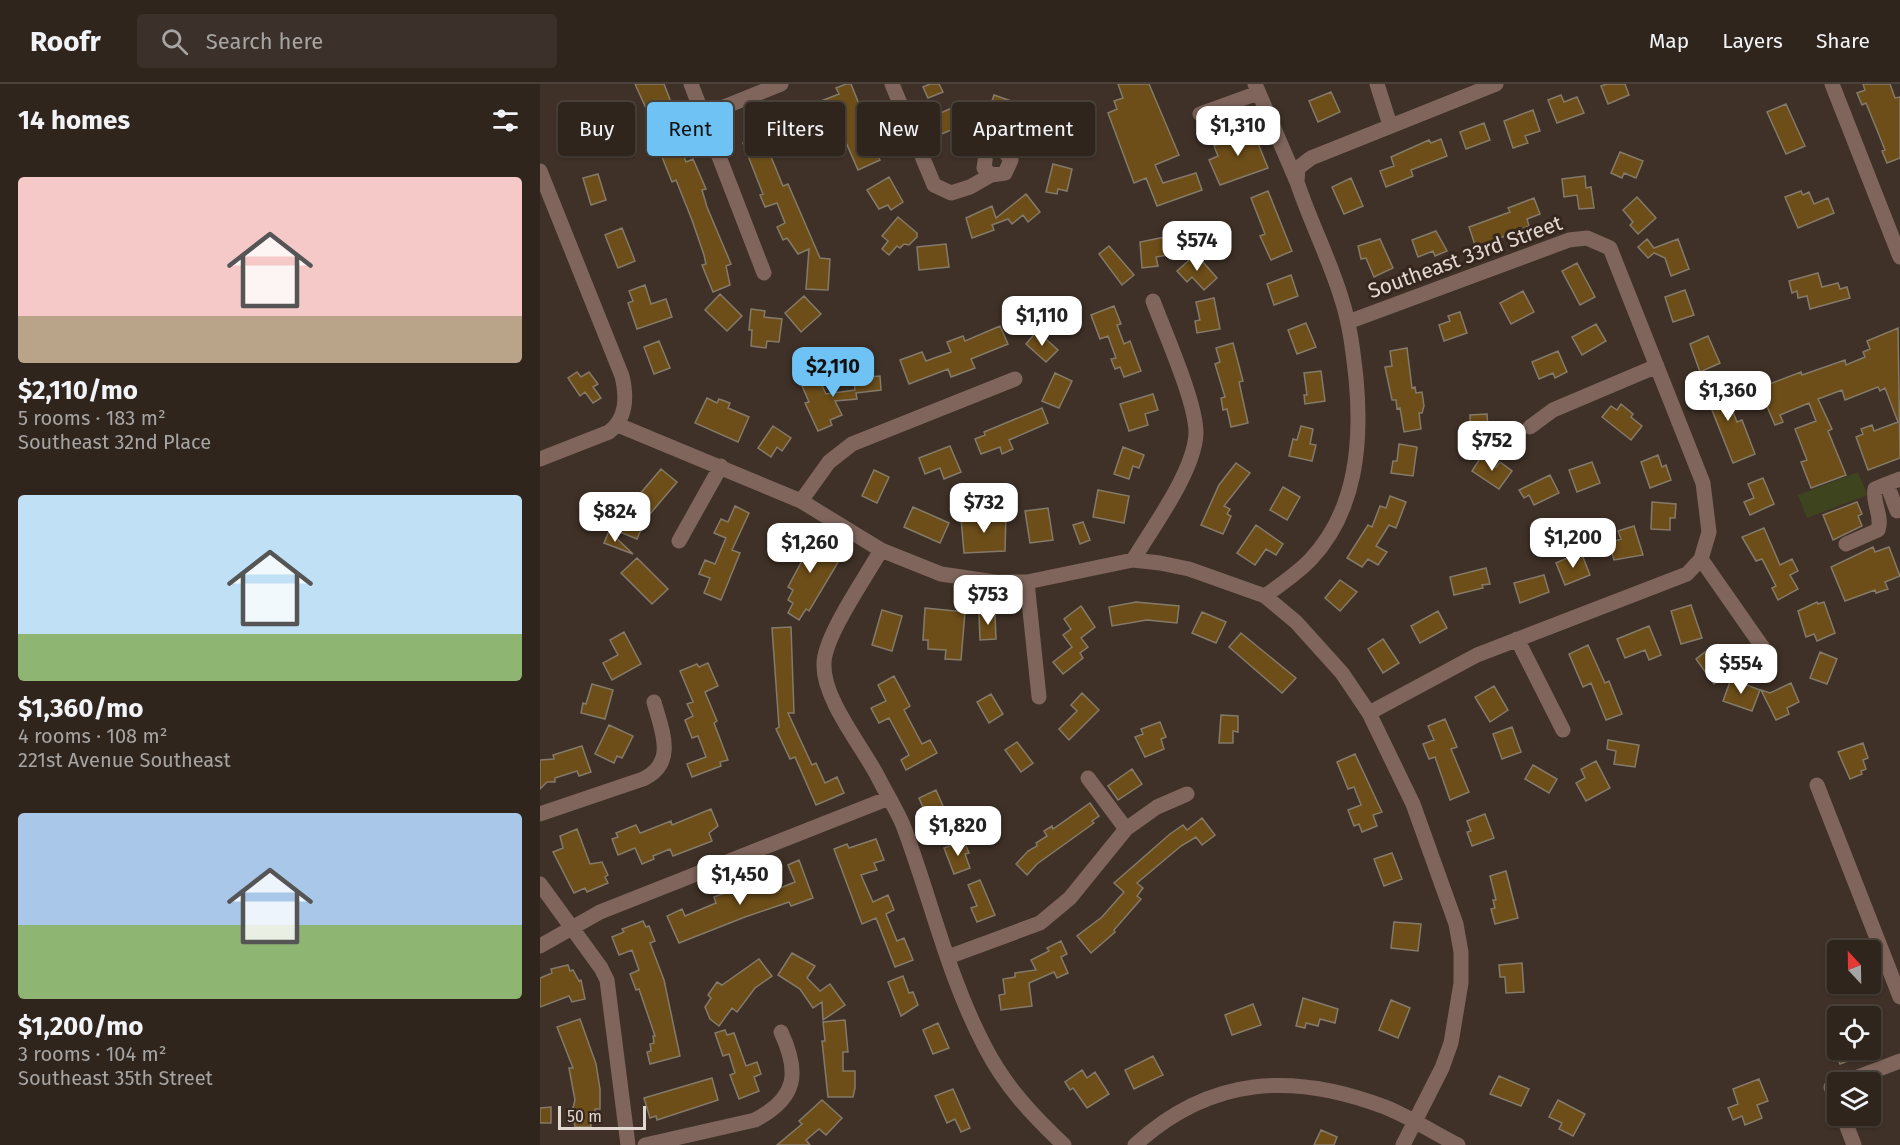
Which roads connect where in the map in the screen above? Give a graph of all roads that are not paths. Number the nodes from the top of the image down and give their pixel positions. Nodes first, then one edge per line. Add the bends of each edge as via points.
1 (692, 84) edge
2 (781, 84) edge
3 (892, 84) edge
4 (1377, 84) edge
5 (1496, 84) edge
6 (1832, 84) edge
7 (1256, 88) edge
8 (699, 102) edge
9 (733, 103) edge
10 (1200, 114) dead end
11 (1390, 125) junction
12 (720, 156) edge
13 (540, 171) edge
14 (991, 175) dead end
15 (1297, 175) junction
16 (1900, 257) edge
17 (764, 273) dead end
18 (1153, 302) dead end
19 (1348, 322) junction
20 (1657, 366) junction
21 (1015, 379) dead end
22 (618, 425) junction
23 (1530, 428) dead end
24 (540, 459) edge
25 (721, 466) junction
26 (1894, 482) edge
27 (801, 501) junction
28 (1897, 511) dead end
29 (679, 541) dead end
30 (1846, 544) dead end
31 (881, 550) junction
32 (1701, 559) junction
33 (1134, 560) junction
34 (1027, 582) junction
35 (1265, 596) junction
36 (1517, 639) junction
37 (1768, 655) dead end
38 (1039, 697) dead end
39 (654, 702) dead end
40 (1369, 713) junction
41 (1563, 730) dead end
42 (1088, 778) dead end
43 (1817, 785) dead end
44 (1187, 794) dead end
45 (889, 798) junction
46 (540, 814) edge
47 (1126, 829) junction
48 (540, 884) edge
49 (573, 929) junction
50 (540, 946) edge
51 (948, 957) junction
52 (1900, 997) edge
53 (781, 1032) dead end
54 (1900, 1061) edge
55 (1871, 1072) edge
56 (1415, 1123) junction
57 (1847, 1126) edge
58 (628, 1145) edge
59 (645, 1145) edge
60 (1064, 1145) edge
61 (1135, 1145) edge
62 (1403, 1145) edge
63 (1458, 1145) edge
64 (1854, 1145) edge

1 - 8 street
2 - 9 street
3 - 14 street via 934,185 951,193
4 - 11 street
5 - 11 street
6 - 16 street
7 - 10 street
7 - 15 street
11 - 15 street via 1311,158
12 - 17 street
13 - 22 street via 622,376 625,399
15 - 19 street
18 - 33 street via 1193,412 1196,432 1187,469
19 - 20 street, Southeast 33rd Street via 1569,240 1596,240 1616,257
19 - 35 street via 1358,401 1357,453 1351,486 1342,511 1312,558
20 - 23 street via 1552,410
20 - 32 street via 1703,483 1709,532
21 - 27 street via 852,444 829,462
22 - 24 street via 603,435
22 - 25 street
25 - 27 street
25 - 29 street
26 - 28 street
26 - 30 street via 1875,489 1881,522 1878,530
27 - 31 street
31 - 34 street via 941,574
31 - 45 street via 832,636 824,676
32 - 36 street via 1687,574
32 - 37 street
33 - 34 street
33 - 35 street via 1189,569
34 - 38 street
35 - 40 street via 1318,645
36 - 40 street via 1477,655
36 - 41 street
39 - 46 street via 665,743 657,770 643,779
40 - 56 street via 1413,804 1456,924 1461,952 1461,983 1451,1043
42 - 47 street
43 - 52 street
44 - 47 street via 1157,807
45 - 49 street via 600,912
45 - 51 street via 902,823
47 - 51 street via 1056,911 1026,930
48 - 49 street
49 - 50 street
49 - 58 street via 601,968 611,994
51 - 60 street via 984,1046 1005,1081 1027,1110
53 - 59 street via 789,1049 794,1078 770,1112 755,1120
54 - 55 street
56 - 61 street via 1388,1108 1338,1091 1261,1085 1192,1106
56 - 62 street
56 - 63 street
57 - 64 street

